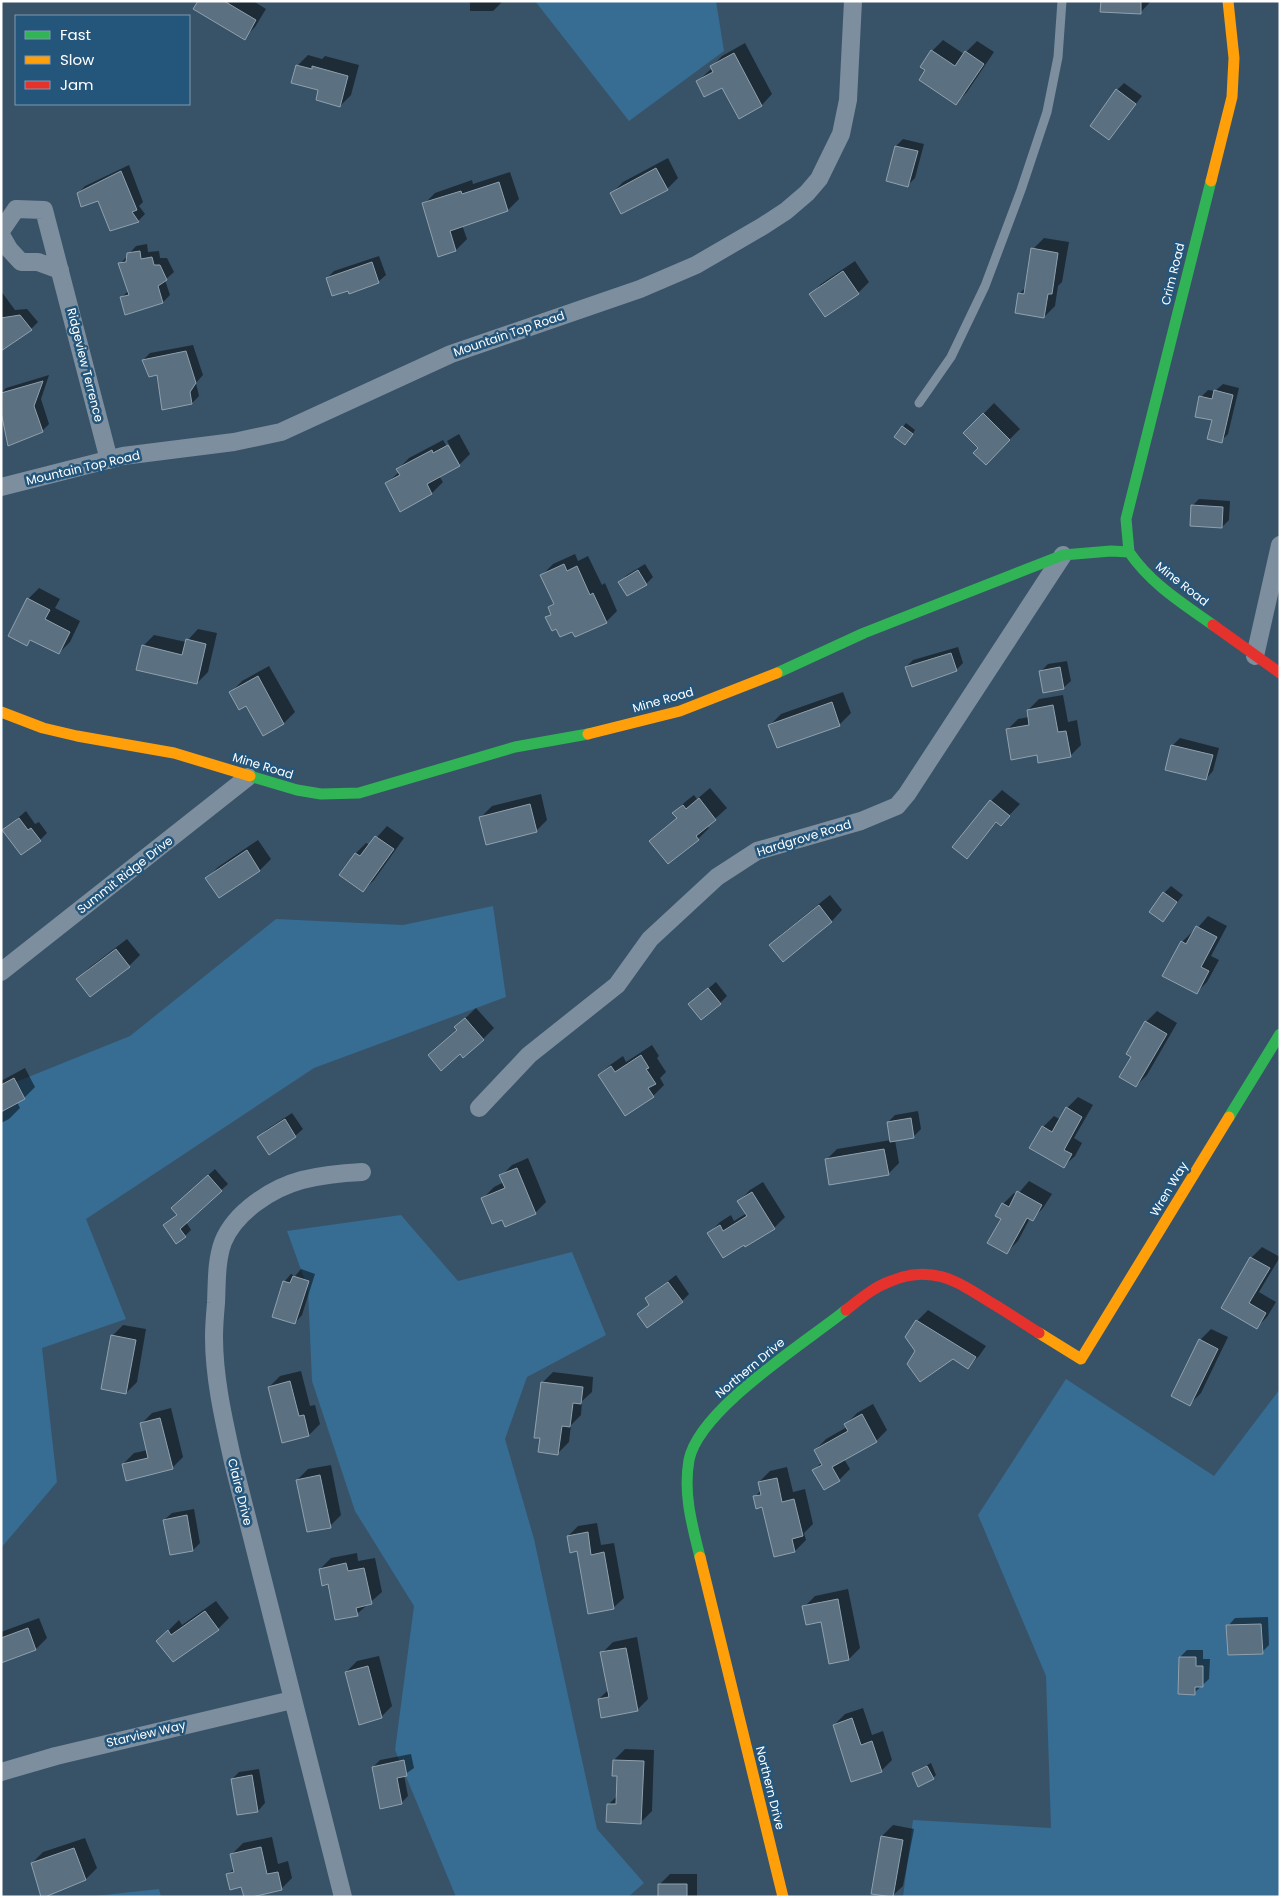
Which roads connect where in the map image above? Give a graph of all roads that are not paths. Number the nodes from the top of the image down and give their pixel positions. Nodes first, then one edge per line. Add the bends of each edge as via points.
1 (854, 1) edge
2 (1062, 1) edge
3 (1228, 1) edge
4 (1, 231) edge
5 (1, 235) edge
6 (60, 270) junction
7 (919, 403) dead end
8 (109, 460) junction
9 (1, 487) edge
10 (1280, 545) edge
11 (1129, 552) junction
12 (1063, 555) junction
13 (1255, 656) junction
14 (1280, 673) edge
15 (1, 712) edge
16 (248, 777) junction
17 (1, 972) edge
18 (1280, 1034) edge
19 (479, 1108) dead end
20 (362, 1172) dead end
21 (1081, 1359) joint
22 (292, 1700) junction
23 (1, 1772) edge
24 (343, 1897) edge
25 (783, 1897) edge

1 - 8 street, Mountain Top Road via 848,100 840,134 819,179 786,211 763,226 696,265 640,289 451,354 280,432
2 - 7 lane via 1058,57 1047,112 1021,190 985,286 951,357
3 - 11 street, Crim Road via 1234,58 1232,97 1132,492 1126,519
4 - 6 street, Ridgeview Terrence via 16,210 44,210
5 - 6 street via 21,262 38,262
6 - 8 street, Ridgeview Terrence
8 - 9 street, Mountain Top Road
10 - 13 street
11 - 12 street, Mine Road
11 - 13 street, Mine Road via 1161,588
12 - 16 street, Mine Road via 864,633 762,680 680,711 591,733 515,747 359,793 321,794
12 - 19 street, Hardgrove Road via 897,806 861,821 757,851 717,877 650,938 618,985 529,1055
13 - 14 street, Mine Road
15 - 16 street, Mine Road via 43,728 174,753
16 - 17 street, Summit Ridge Drive
18 - 21 street, Wren Way
20 - 22 street, Claire Drive via 301,1180 251,1206 238,1218 223,1242 218,1266 214,1338 218,1392
21 - 25 street, Northern Drive via 958,1282 936,1275 908,1276 882,1284 794,1348 737,1394 701,1432 686,1474 688,1509
22 - 23 street, Starview Way
22 - 24 street, Claire Drive

